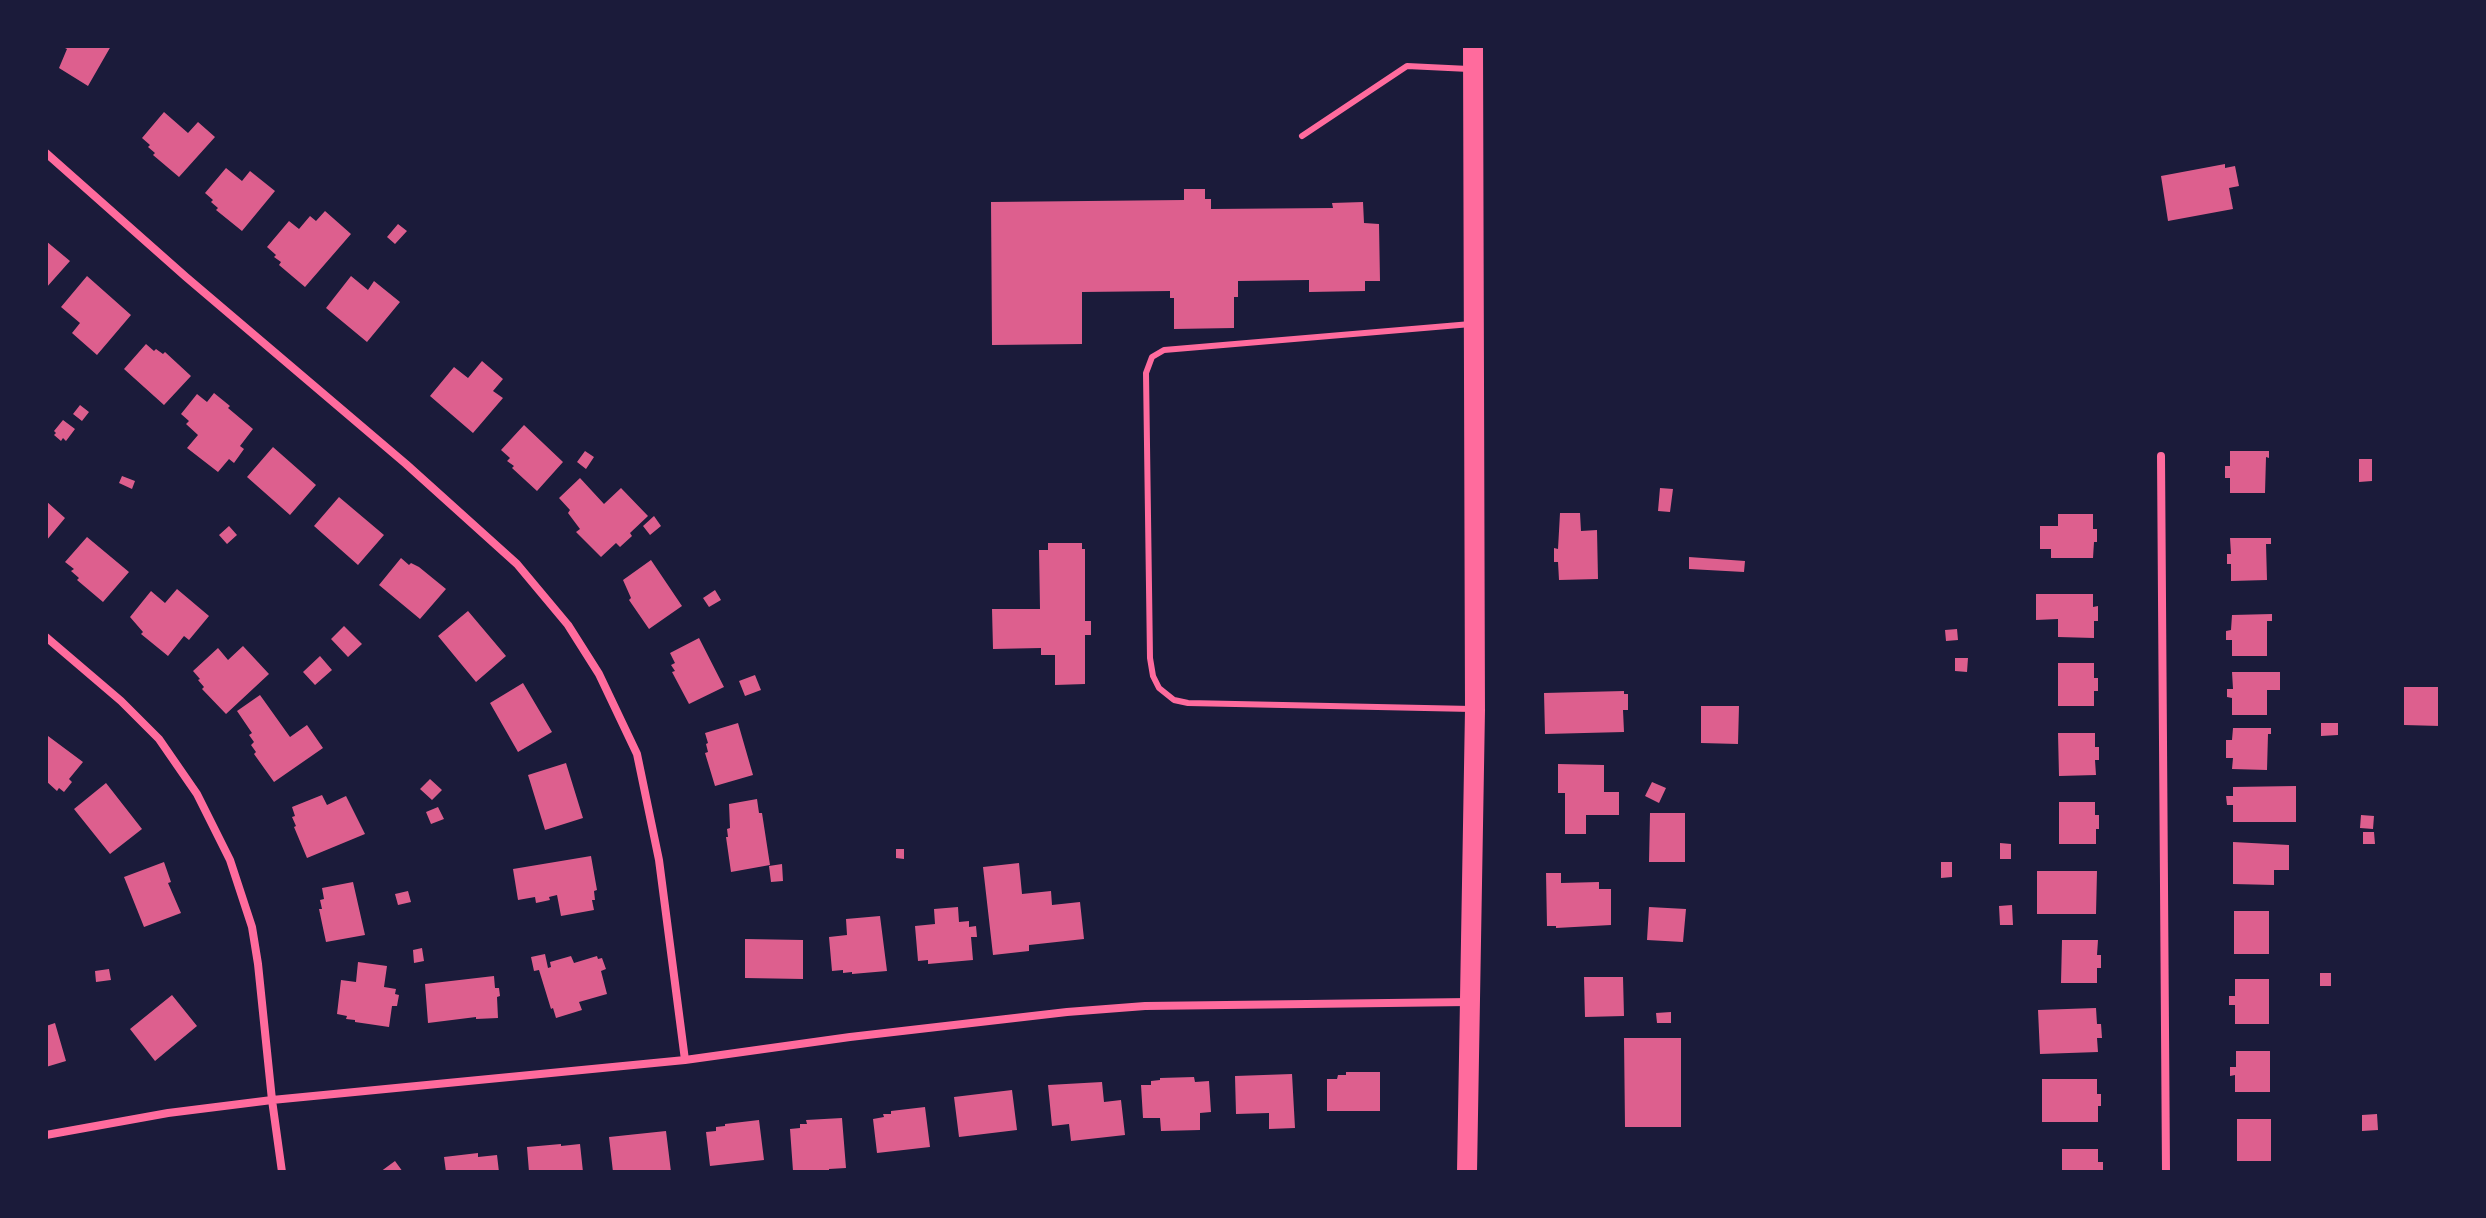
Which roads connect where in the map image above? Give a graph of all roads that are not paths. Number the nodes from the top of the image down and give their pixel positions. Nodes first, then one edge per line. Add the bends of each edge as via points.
1 (1473, 46) edge
2 (1473, 69) junction
3 (1302, 136) dead end
4 (46, 153) edge
5 (1475, 324) junction
6 (2161, 456) dead end
7 (46, 637) edge
8 (1475, 710) junction
9 (1470, 1002) junction
10 (685, 1060) junction
11 (272, 1100) junction
12 (46, 1135) edge
13 (282, 1172) edge
14 (1467, 1172) edge
15 (2166, 1172) edge

1 - 2 main road
2 - 3 lane via 1407,66
2 - 5 main road
4 - 10 street via 517,564 568,625 599,674 637,754 659,860
5 - 8 main road
5 - 8 lane via 1164,350 1152,357 1146,373 1146,452 1150,658 1159,688 1174,700
6 - 15 street
7 - 11 street via 159,739 215,826 252,927
8 - 9 main road
9 - 10 street via 1145,1006
9 - 14 main road
10 - 11 street
11 - 12 street
11 - 13 street

